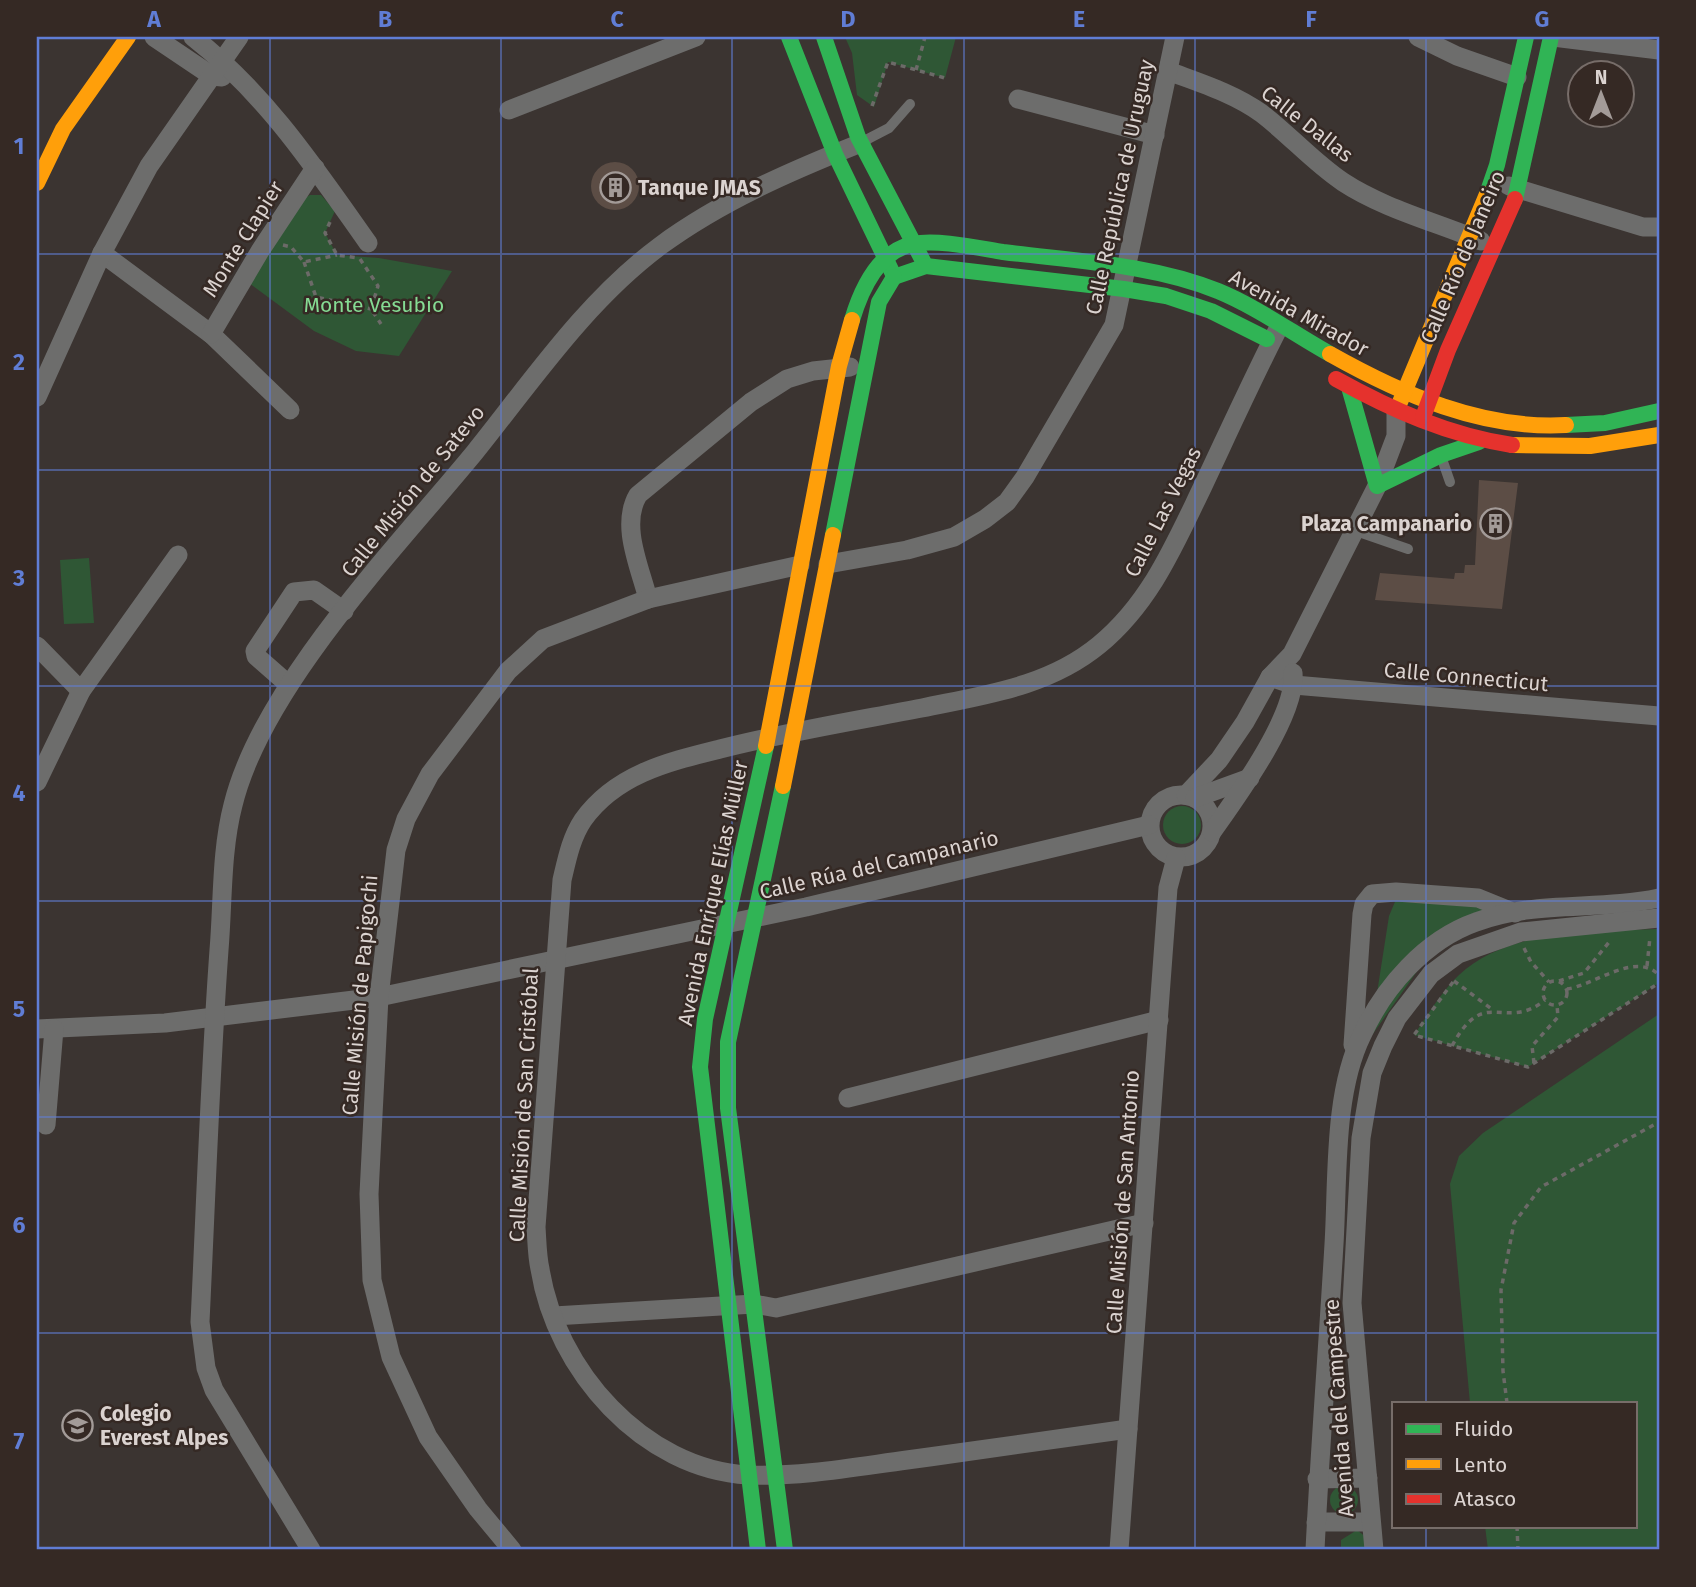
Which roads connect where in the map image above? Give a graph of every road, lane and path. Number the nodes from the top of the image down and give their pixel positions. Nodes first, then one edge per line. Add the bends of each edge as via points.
1 (128, 37) edge
2 (154, 37) edge
3 (193, 37) edge
4 (239, 37) edge
5 (696, 37) edge
6 (789, 37) edge
7 (824, 37) edge
8 (925, 37) edge
9 (1175, 37) edge
10 (1418, 37) edge
11 (1526, 37) edge
12 (1552, 37) edge
13 (1659, 50) edge
14 (218, 68) junction
15 (916, 70) junction
16 (1168, 71) junction
17 (1517, 77) junction
18 (945, 78) dead end
19 (1018, 99) dead end
20 (865, 101) dead end
21 (910, 104) dead end
22 (509, 110) dead end
23 (1155, 135) junction
24 (861, 143) junction
25 (835, 154) junction
26 (315, 168) junction
27 (1492, 180) junction
28 (37, 183) edge
29 (1519, 190) junction
30 (335, 211) dead end
31 (1659, 228) edge
32 (1471, 237) junction
33 (267, 239) junction
34 (912, 244) junction
35 (1494, 246) junction
36 (102, 253) junction
37 (366, 253) junction
38 (337, 255) junction
39 (884, 259) junction
40 (304, 262) junction
41 (926, 266) junction
42 (1126, 268) junction
43 (894, 277) junction
44 (1124, 289) junction
45 (370, 309) junction
46 (381, 324) dead end
47 (211, 334) junction
48 (1278, 338) junction
49 (1428, 340) junction
50 (1448, 350) junction
51 (839, 366) junction
52 (1316, 367) dead end
53 (865, 368) junction
54 (1367, 375) junction
55 (1453, 380) dead end
56 (1349, 387) junction
57 (1405, 392) junction
58 (1461, 396) dead end
59 (37, 397) edge
60 (1430, 402) junction
61 (290, 410) dead end
62 (1659, 411) edge
63 (1396, 412) junction
64 (1486, 420) junction
65 (1420, 423) junction
66 (1659, 435) edge
67 (1396, 436) junction
68 (1479, 442) junction
69 (1441, 455) junction
70 (1450, 482) dead end
71 (1377, 486) junction
72 (1356, 531) junction
73 (1408, 549) dead end
74 (178, 555) dead end
75 (828, 564) junction
76 (800, 565) junction
77 (648, 599) junction
78 (344, 611) junction
79 (37, 646) edge
80 (1292, 654) junction
81 (1270, 677) junction
82 (289, 685) junction
83 (1294, 685) junction
84 (81, 691) junction
85 (1659, 716) edge
86 (794, 733) junction
87 (768, 737) junction
88 (1229, 747) junction
89 (1253, 772) junction
90 (37, 782) edge
91 (1190, 797) junction
92 (1149, 825) junction
93 (1212, 832) junction
94 (1176, 858) junction
95 (1659, 898) edge
96 (1515, 913) junction
97 (756, 916) junction
98 (1554, 917) junction
99 (727, 924) junction
100 (1655, 924) edge
101 (1612, 940) dead end
102 (1522, 942) dead end
103 (555, 960) junction
104 (1647, 967) junction
105 (1659, 975) edge
106 (1458, 976) dead end
107 (1454, 981) junction
108 (1559, 981) junction
109 (1549, 982) junction
110 (1659, 983) edge
111 (1567, 989) junction
112 (379, 996) junction
113 (1545, 1000) junction
114 (1557, 1005) junction
115 (1493, 1010) junction
116 (214, 1015) junction
117 (1159, 1020) junction
118 (46, 1029) edge
119 (1452, 1046) junction
120 (1351, 1063) junction
121 (1534, 1063) junction
122 (848, 1098) dead end
123 (1343, 1101) junction
124 (1367, 1101) junction
125 (1659, 1122) edge
126 (46, 1125) dead end
127 (1144, 1223) junction
128 (754, 1304) junction
129 (727, 1308) junction
130 (554, 1316) junction
131 (1507, 1402) edge
132 (1128, 1429) junction
133 (774, 1474) junction
134 (747, 1475) junction
135 (1367, 1478) junction
136 (1317, 1479) junction
137 (1316, 1522) junction
138 (1370, 1522) junction
139 (1517, 1528) edge
140 (311, 1550) edge
141 (512, 1550) edge
142 (758, 1550) edge
143 (785, 1550) edge
144 (1119, 1550) edge
145 (1315, 1550) edge
146 (1374, 1550) edge
147 (1518, 1550) edge

1 - 28 main road via 63,129
2 - 14 street
3 - 14 street
4 - 14 street
5 - 22 street
6 - 25 main road
7 - 24 main road
8 - 15 path
9 - 16 street, Calle República de Uruguay
10 - 17 street
11 - 17 main road, Calle Río de Janeiro
12 - 13 street
12 - 29 main road, Calle Río de Janeiro
14 - 26 street via 241,78
14 - 36 street via 149,166
15 - 18 path
15 - 20 path via 888,62 874,107
16 - 23 street, Calle República de Uruguay
16 - 32 street, Calle Dallas via 1218,90 1262,114 1345,184
17 - 27 main road, Calle Río de Janeiro
19 - 23 street
21 - 24 lane via 889,128
23 - 42 street, Calle República de Uruguay
24 - 25 street, Calle Misión de Satevo
24 - 34 main road
25 - 39 main road
25 - 78 street, Calle Misión de Satevo via 724,205 659,247 622,279
26 - 33 street, Monte Clapier
26 - 37 street
27 - 29 street
27 - 32 main road, Calle Río de Janeiro
29 - 31 street
29 - 35 main road, Calle Río de Janeiro
30 - 38 path via 325,233
32 - 35 street, Calle Dallas
32 - 49 main road, Calle Río de Janeiro
33 - 40 path via 291,247
33 - 47 street, Monte Clapier
34 - 39 main road
34 - 41 main road
34 - 42 main road, Avenida Mirador via 962,246
35 - 50 main road, Calle Río de Janeiro
36 - 47 street
36 - 59 street
37 - 38 path
37 - 45 path via 378,286
38 - 40 path
39 - 43 main road
39 - 51 main road, Avenida Enrique Elías Müller via 860,294
40 - 45 path via 316,296
41 - 43 main road, Avenida Mirador
41 - 44 main road, Avenida Mirador
42 - 44 street, Calle República de Uruguay
42 - 48 main road, Avenida Mirador via 1220,292
43 - 53 main road via 879,302
44 - 48 main road, Avenida Mirador via 1166,296
44 - 75 street, Calle República de Uruguay via 1114,325 1007,502 954,537
45 - 46 path
47 - 61 street
48 - 54 main road, Avenida Mirador
48 - 86 street, Calle Las Vegas via 1149,592 1097,647 1062,670 1016,689
49 - 54 main road
49 - 57 main road, Calle Río de Janeiro
50 - 55 main road
50 - 60 main road, Calle Río de Janeiro
51 - 53 street
51 - 76 main road, Avenida Enrique Elías Müller
51 - 77 street via 787,379 751,402 638,495 629,522
52 - 56 main road, Avenida Mirador
53 - 75 main road
54 - 57 main road, Avenida Mirador
56 - 63 main road, Avenida Mirador
56 - 71 main road
57 - 60 main road, Avenida Mirador
57 - 63 main road, Calle Río de Janeiro
58 - 64 main road
60 - 64 main road, Avenida Mirador
60 - 65 main road, Calle Río de Janeiro
62 - 64 main road, Avenida Mirador via 1605,423 1555,426
63 - 65 main road, Avenida Mirador
63 - 67 street, Calle Río de Janeiro
65 - 67 street
65 - 68 main road, Avenida Mirador
66 - 68 main road, Avenida Mirador via 1590,446
67 - 71 street, Calle Río de Janeiro
68 - 69 main road
69 - 70 lane
69 - 71 main road
71 - 72 street, Calle Río de Janeiro
72 - 73 lane
72 - 80 street, Calle Río de Janeiro
74 - 84 street
75 - 86 main road
76 - 77 street, Calle Misión de Papigochi
76 - 87 main road, Avenida Enrique Elías Müller
77 - 112 street, Calle Misión de Papigochi via 565,629 527,652 430,774 406,819 396,850
78 - 82 street, Calle Misión de Satevo
78 - 82 street via 314,590 294,592 255,651
79 - 84 street
80 - 81 street, Calle Río de Janeiro
80 - 83 street
81 - 83 street, Calle Connecticut
81 - 88 street, Calle Río de Janeiro
82 - 116 street, Calle Misión de Satevo via 259,739 233,804
83 - 85 street, Calle Connecticut
83 - 89 street
84 - 90 street
86 - 87 street, Calle Misión de San Cristóbal
86 - 97 main road
87 - 99 main road, Avenida Enrique Elías Müller
87 - 103 street, Calle Misión de San Cristóbal via 658,764 599,802 569,849
88 - 89 street
88 - 91 street, Calle Río de Janeiro
89 - 91 street
89 - 93 street
91 - 92 street via 1175,795 1157,806
91 - 93 street via 1209,813
92 - 94 street via 1159,850
92 - 97 street, Calle Rúa del Campanario
93 - 94 street via 1195,855
94 - 117 street, Calle Misión de San Antonio via 1168,888
95 - 98 street, Avenida del Campestre
96 - 98 street, Avenida del Campestre
96 - 120 street, Avenida del Campestre via 1477,921 1419,957 1372,1016
96 - 120 street, Avenida del Campestre via 1478,898 1396,892 1367,898
97 - 99 street, Calle Rúa del Campanario
97 - 128 main road via 728,1042 727,1072
98 - 100 street, Avenida del Campestre
98 - 124 street, Avenida del Campestre via 1458,954 1431,974 1382,1046
99 - 103 street, Calle Rúa del Campanario
99 - 129 main road, Avenida Enrique Elías Müller via 705,1019 700,1067
100 - 104 path
101 - 108 path via 1584,973
102 - 109 path via 1531,962
103 - 112 street, Calle Rúa del Campanario
103 - 130 street, Calle Misión de San Cristóbal via 536,1227 540,1271
104 - 105 path
104 - 111 path via 1635,966
106 - 107 path
107 - 115 path
107 - 119 path via 1414,1035
108 - 109 path
108 - 111 path
109 - 113 path via 1543,988
110 - 121 path
111 - 114 path via 1567,997
112 - 116 street, Calle Rúa del Campanario
112 - 141 street, Calle Misión de Papigochi via 370,1206 372,1280 391,1357 428,1437
113 - 114 path
113 - 115 path via 1517,1015
114 - 121 path via 1558,1017 1532,1046
115 - 119 path via 1480,1012
116 - 118 street, Calle Rúa del Campanario via 165,1023
116 - 140 street, Calle Misión de Satevo via 200,1322 206,1368 214,1390
117 - 122 street
117 - 127 street, Calle Misión de San Antonio
118 - 126 street
119 - 121 path via 1528,1067
120 - 123 street, Avenida del Campestre
123 - 124 street
123 - 136 street, Avenida del Campestre
124 - 135 street, Avenida del Campestre via 1352,1303
125 - 131 path via 1541,1187 1514,1223 1501,1290
127 - 128 street via 776,1308
127 - 132 street, Calle Misión de San Antonio
128 - 129 street
128 - 133 main road
129 - 130 street
129 - 134 main road, Avenida Enrique Elías Müller
130 - 134 street, Calle Misión de San Cristóbal via 574,1359 614,1411 642,1437 677,1458
132 - 133 street, Calle Misión de San Cristóbal via 807,1474
132 - 144 street, Calle Misión de San Antonio
133 - 134 street, Calle Misión de San Cristóbal
133 - 143 main road
134 - 142 main road, Avenida Enrique Elías Müller
135 - 136 street
135 - 138 street, Avenida del Campestre
136 - 137 street, Avenida del Campestre
137 - 138 street
137 - 145 street, Avenida del Campestre
138 - 146 street, Avenida del Campestre
139 - 147 path

